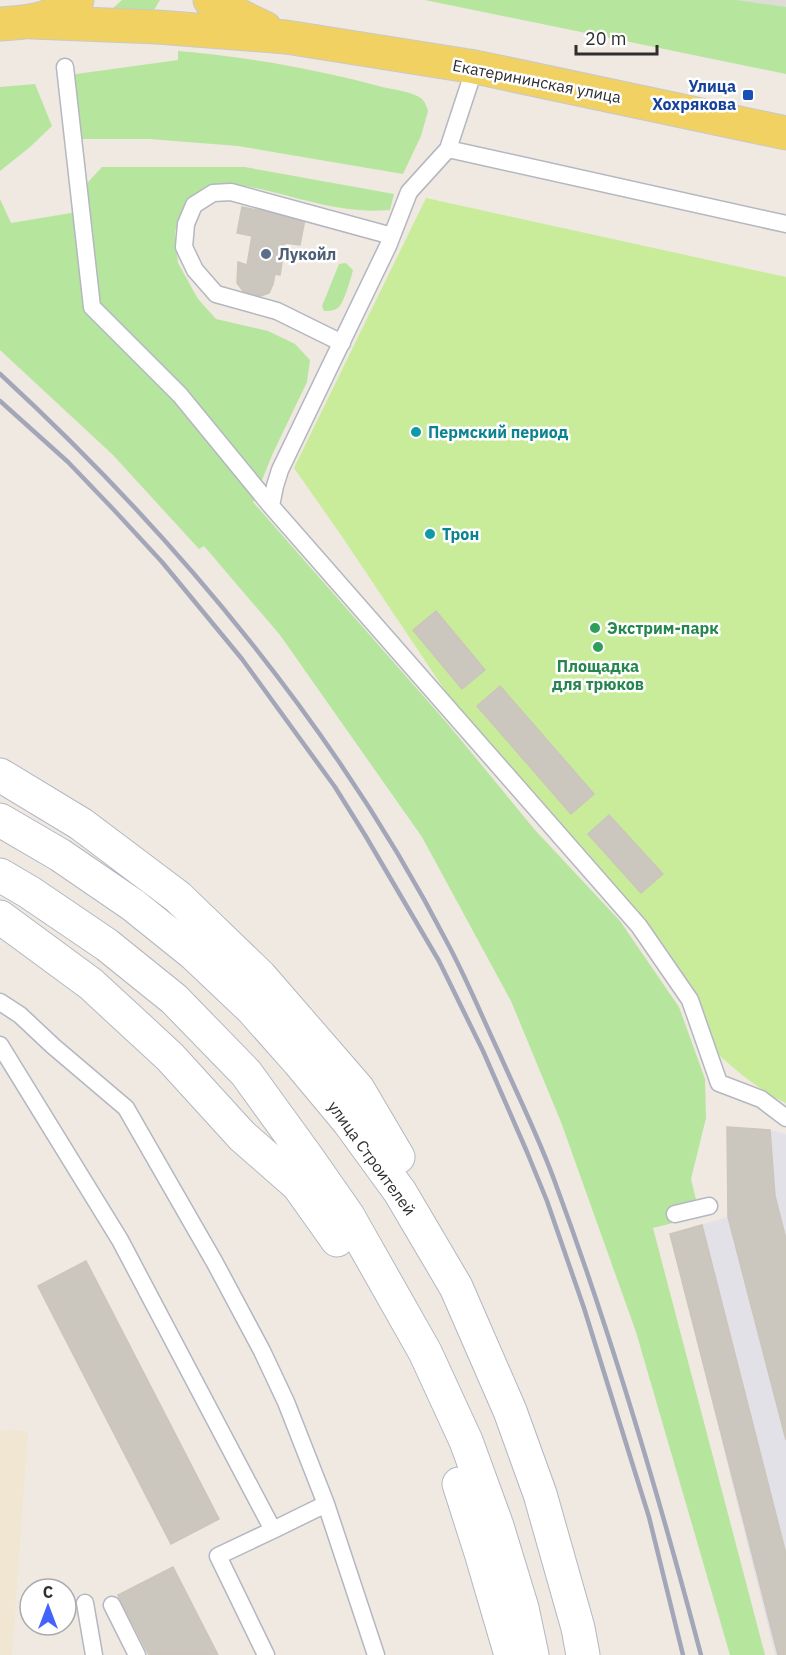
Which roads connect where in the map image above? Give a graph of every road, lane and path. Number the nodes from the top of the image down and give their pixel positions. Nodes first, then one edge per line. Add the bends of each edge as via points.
1 (77, 0) edge
2 (210, 0) edge
3 (32, 22) junction
4 (0, 24) edge
5 (286, 36) junction
6 (65, 67) dead end
7 (476, 67) junction
8 (786, 133) edge
9 (448, 149) junction
10 (786, 224) edge
11 (392, 236) junction
12 (342, 344) junction
13 (271, 506) junction
14 (0, 775) edge
15 (0, 820) edge
16 (0, 875) edge
17 (0, 917) edge
18 (0, 1002) edge
19 (0, 1045) edge
20 (786, 1118) edge
21 (710, 1206) dead end
22 (675, 1214) dead end
23 (510, 1411) junction
24 (326, 1504) junction
25 (273, 1530) junction
26 (85, 1603) dead end
27 (112, 1605) dead end
28 (94, 1655) edge
29 (137, 1655) edge
30 (266, 1655) edge
31 (376, 1655) edge
32 (511, 1655) edge
33 (532, 1655) edge
34 (584, 1655) edge

1 - 3 main road
2 - 5 main road
3 - 4 main road
3 - 5 main road
5 - 7 main road, Екатерининская улица
6 - 13 lane via 92,307 180,395
7 - 8 main road, Екатерининская улица
7 - 9 lane
9 - 10 lane
9 - 11 lane via 410,192
11 - 12 lane
11 - 12 lane via 231,192 213,193 194,205 186,224 184,247 195,270 216,294 277,311
12 - 13 lane via 280,470
13 - 20 lane via 639,926 690,1000 719,1083 761,1099
14 - 23 main road via 81,824 178,897 260,976 358,1089 397,1154 456,1276
15 - 23 main road, улица Строителей via 133,905 194,954 252,1009 299,1062 400,1192 456,1287
16 - 33 main road via 107,945 174,999 246,1073 342,1206 425,1352 466,1441 522,1608
17 - 32 main road via 91,984 170,1057 242,1136 298,1185 336,1238 409,1363 448,1452
18 - 24 lane via 126,1108 262,1351
19 - 25 lane via 120,1240
21 - 22 lane
23 - 34 main road, улица Строителей via 540,1494
24 - 25 lane
24 - 31 lane
25 - 30 lane via 218,1556
26 - 28 lane
27 - 29 lane

